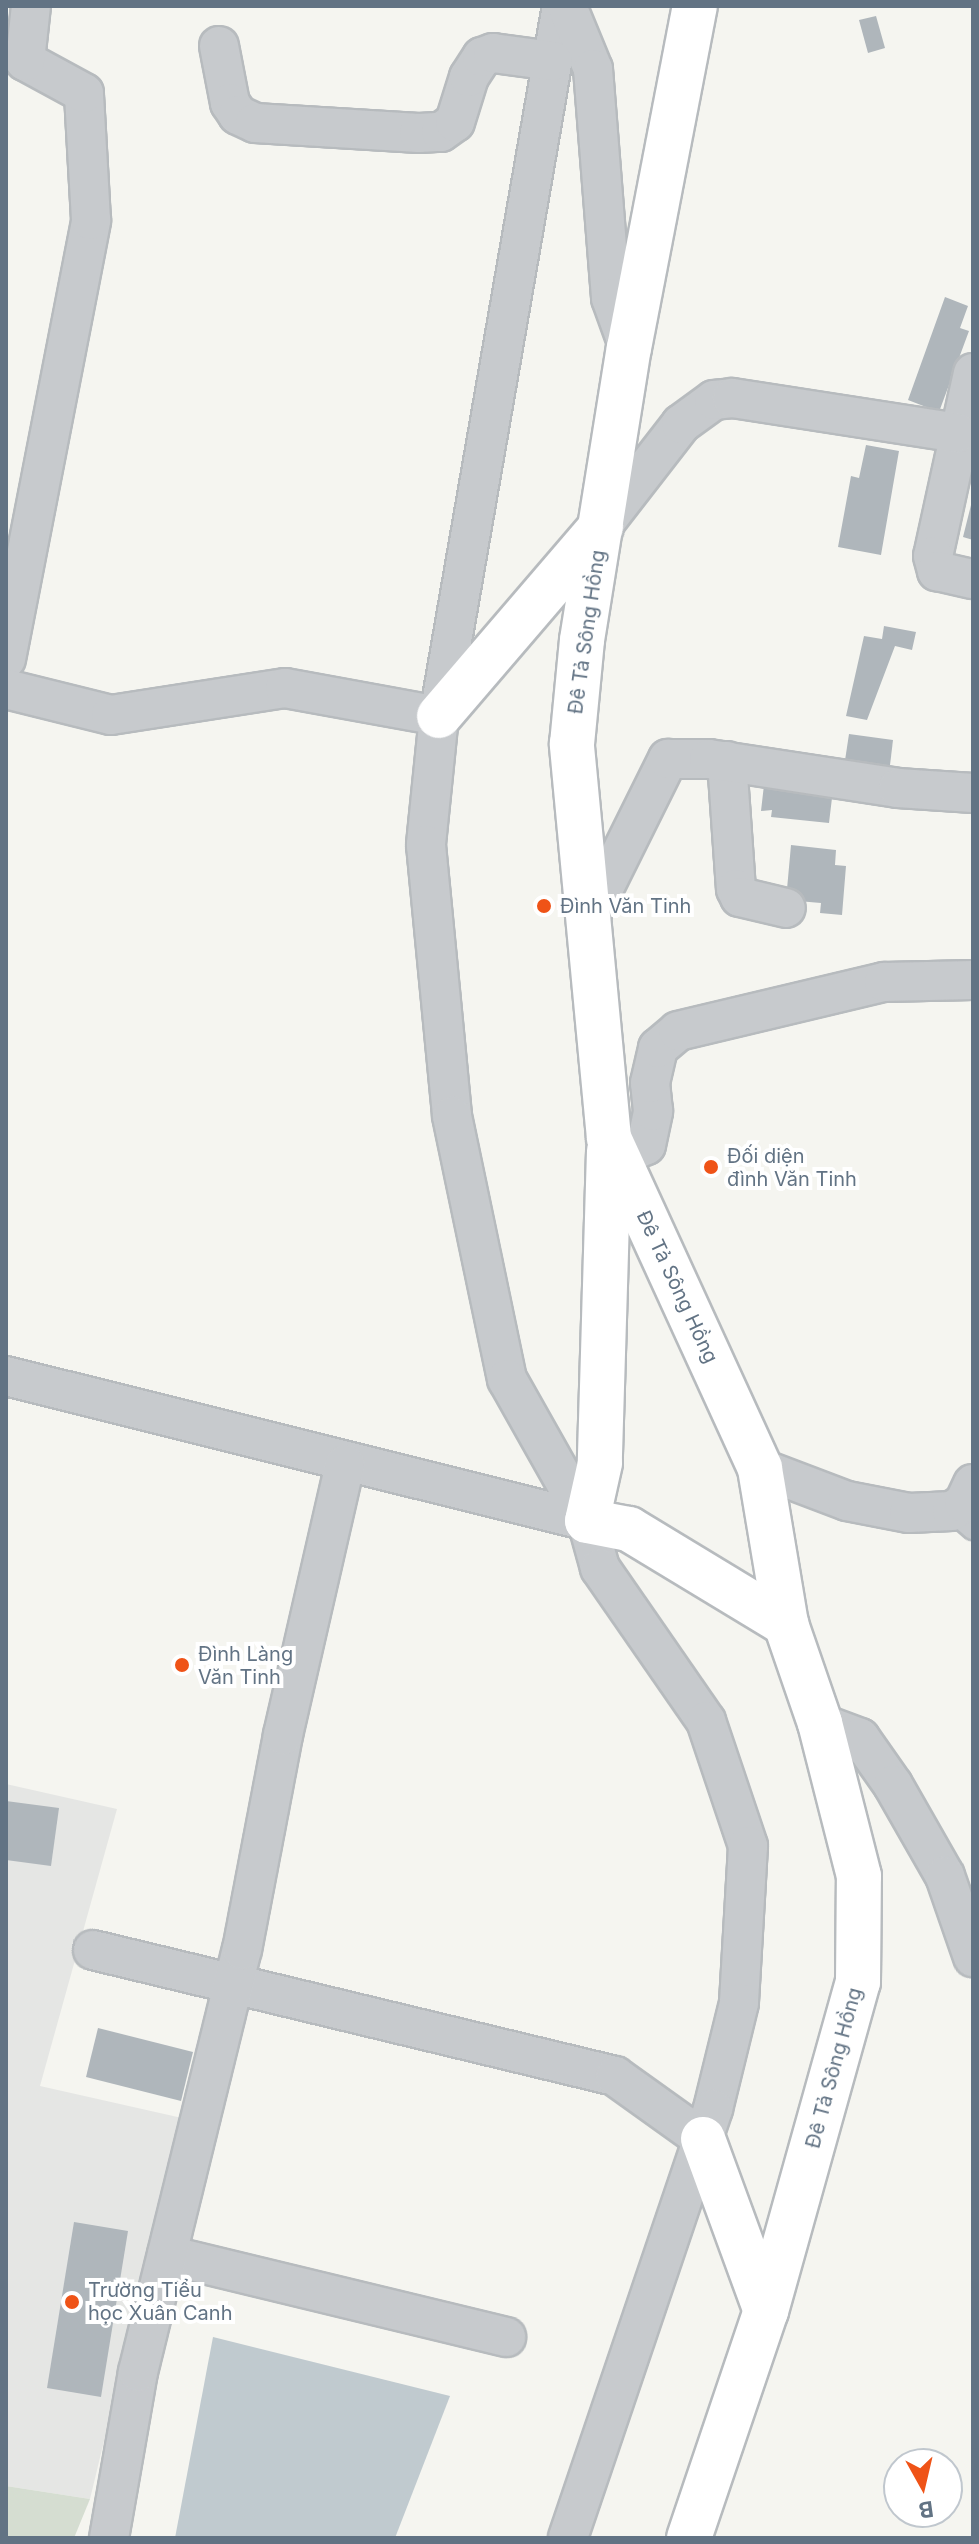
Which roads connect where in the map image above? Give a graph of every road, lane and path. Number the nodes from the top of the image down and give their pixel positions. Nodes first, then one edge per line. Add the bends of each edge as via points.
1 (31, 6) edge
2 (565, 6) edge
3 (695, 6) edge
4 (219, 46) dead end
5 (552, 61) junction
6 (629, 348) junction
7 (973, 373) edge
8 (957, 433) junction
9 (602, 526) junction
10 (18, 545) edge
11 (973, 579) edge
12 (6, 659) edge
13 (6, 689) edge
14 (439, 716) junction
15 (727, 761) junction
16 (973, 793) edge
17 (786, 908) dead end
18 (588, 920) junction
19 (973, 980) edge
20 (609, 1138) junction
21 (6, 1376) edge
22 (345, 1464) junction
23 (760, 1468) junction
24 (966, 1508) edge
25 (587, 1521) junction
26 (786, 1624) junction
27 (820, 1723) junction
28 (93, 1950) dead end
29 (973, 1957) edge
30 (232, 1984) junction
31 (703, 2139) junction
32 (167, 2255) junction
33 (766, 2311) junction
34 (506, 2337) dead end
35 (109, 2538) edge
36 (568, 2538) edge
37 (689, 2538) edge

1 - 10 street via 25,61 84,93 91,220
2 - 5 street
2 - 6 street via 593,69 611,298
3 - 6 main road, Đê Tả Sông Hồng
4 - 5 street via 230,103 238,115 255,123 419,133 441,132 455,122 469,77 482,57 493,53
5 - 14 street
6 - 9 main road, Đê Tả Sông Hồng
7 - 8 street
8 - 9 street via 714,400 681,424
8 - 11 street via 934,565 937,571
9 - 14 main road
9 - 18 main road, Đê Tả Sông Hồng via 582,640 572,744
10 - 12 street
13 - 14 street via 111,715 285,688
14 - 25 street via 426,845 452,1116 507,1379
15 - 16 street via 898,788
15 - 17 street via 736,889 740,897
15 - 18 street via 668,759
18 - 20 main road, Đê Tả Sông Hồng
19 - 20 street via 884,982 678,1031 658,1048 646,1145 632,1151
20 - 23 main road, Đê Tả Sông Hồng
20 - 25 main road via 600,1463
21 - 22 street
22 - 25 street
22 - 30 street
23 - 24 street via 847,1501 909,1513
23 - 26 main road, Đê Tả Sông Hồng
25 - 26 main road via 629,1529
25 - 31 street via 600,1568 706,1721 748,1846 739,2003
26 - 27 main road, Đê Tả Sông Hồng
27 - 29 street via 860,1738 893,1785 945,1876
27 - 33 main road, Đê Tả Sông Hồng via 859,1876 858,1982
28 - 30 street
30 - 31 street via 615,2076
30 - 32 street
31 - 33 main road
31 - 36 street
32 - 34 street
32 - 35 street via 138,2372
33 - 37 main road, Đê Tả Sông Hồng

